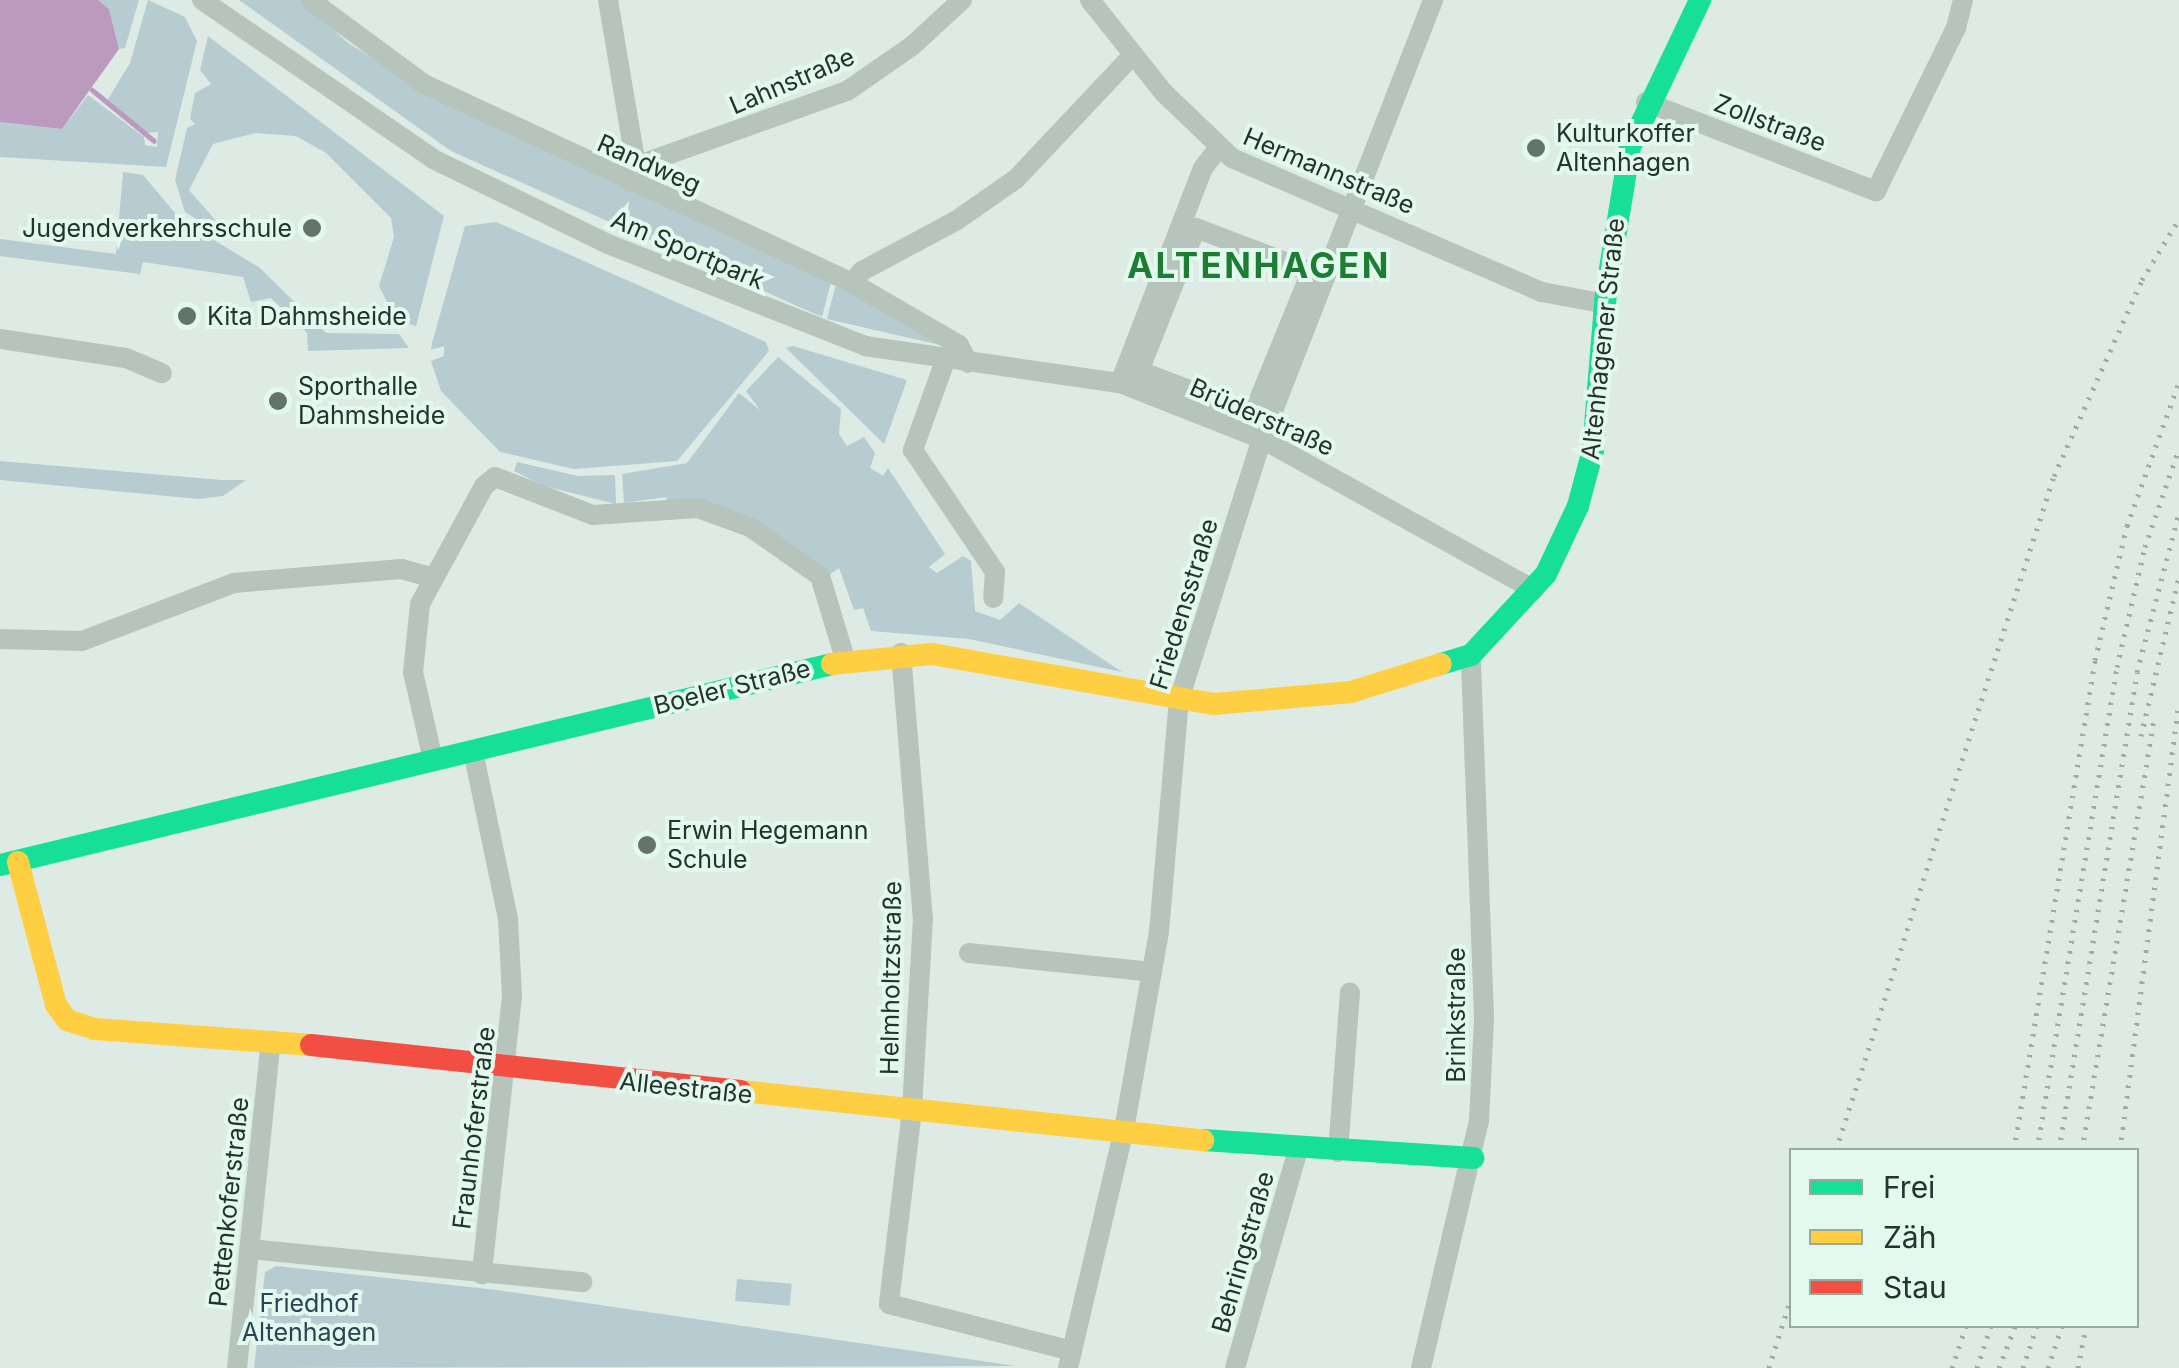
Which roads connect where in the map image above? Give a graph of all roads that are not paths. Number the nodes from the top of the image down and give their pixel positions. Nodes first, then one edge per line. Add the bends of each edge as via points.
1 (202, 0) edge
2 (310, 0) edge
3 (608, 0) edge
4 (962, 0) edge
5 (1090, 0) edge
6 (1433, 0) edge
7 (1962, 0) edge
8 (1697, 1) edge
9 (1132, 56) junction
10 (1646, 102) junction
11 (1217, 150) junction
12 (633, 174) junction
13 (1354, 206) junction
14 (852, 283) junction
15 (1606, 304) junction
16 (0, 339) edge
17 (945, 361) junction
18 (968, 363) junction
19 (162, 373) dead end
20 (1120, 383) junction
21 (1252, 414) joint
22 (1262, 439) junction
23 (431, 577) junction
24 (1534, 590) junction
25 (994, 598) dead end
26 (0, 639) edge
27 (900, 653) junction
28 (1471, 655) junction
29 (845, 658) junction
30 (1180, 700) junction
31 (473, 752) junction
32 (433, 760) junction
33 (9, 864) edge
34 (969, 952) dead end
35 (1152, 972) junction
36 (1350, 992) dead end
37 (272, 1041) junction
38 (507, 1069) junction
39 (912, 1110) junction
40 (1124, 1130) junction
41 (1298, 1150) junction
42 (1338, 1152) junction
43 (1473, 1158) junction
44 (250, 1249) junction
45 (482, 1274) junction
46 (582, 1282) dead end
47 (1070, 1360) edge
48 (237, 1368) edge
49 (1235, 1368) edge
50 (1421, 1368) edge

1 - 17 street, Am Sportpark via 394,134 475,181 821,332
2 - 12 street, Randweg via 424,84
3 - 12 street
4 - 12 street, Lahnstraße via 912,46 846,90
5 - 9 street, Hermannstraße
6 - 13 street, Friedensstraße
7 - 10 street, Zollstraße via 1956,28 1876,191
8 - 10 street, Altenhagener Straße
9 - 11 street, Hermannstraße
9 - 14 street via 1016,179 957,220 862,270
10 - 15 street, Altenhagener Straße via 1620,191
11 - 13 street, Hermannstraße
11 - 20 street via 1203,168
12 - 14 street, Randweg
13 - 15 street, Hermannstraße via 1542,292
13 - 22 street, Friedensstraße
14 - 18 street, Randweg via 958,345
15 - 24 street, Altenhagener Straße via 1588,474 1572,521
16 - 19 street via 126,358
17 - 18 street, Brüderstraße
17 - 25 street via 913,450 995,572
18 - 20 street, Brüderstraße
20 - 22 street, Brüderstraße
21 - 21 street via 1140,371 1196,228 1310,272
22 - 24 street, Brüderstraße
22 - 30 street, Friedensstraße
23 - 26 street via 401,569 234,582 82,640
23 - 29 street via 491,478 593,515 698,508 750,527 820,576
23 - 32 street via 420,604 413,672
24 - 28 street, Altenhagener Straße
27 - 29 street, Boeler Straße
27 - 30 street, Boeler Straße via 1021,667
27 - 39 street, Helmholtzstraße via 923,918
28 - 30 street, Boeler Straße via 1351,692 1244,704
28 - 43 street, Brinkstraße via 1484,1017
29 - 31 street, Boeler Straße
30 - 35 street, Friedensstraße
31 - 32 street, Boeler Straße
31 - 38 street, Fraunhoferstraße via 508,919
32 - 33 street, Boeler Straße
33 - 37 street, Alleestraße via 52,995 67,1020 94,1029
34 - 35 street
35 - 40 street, Friedensstraße
36 - 42 street
37 - 38 street, Alleestraße
37 - 44 street, Pettenkoferstraße
38 - 39 street, Alleestraße
38 - 45 street, Fraunhoferstraße
39 - 40 street, Alleestraße
39 - 47 street, Helmholtzstraße via 889,1304
40 - 41 street, Alleestraße
40 - 47 street, Friedensstraße
41 - 42 street, Alleestraße
41 - 49 street, Behringstraße
42 - 43 street, Alleestraße
43 - 50 street, Brinkstraße
44 - 45 street
44 - 48 street, Pettenkoferstraße
45 - 46 street

